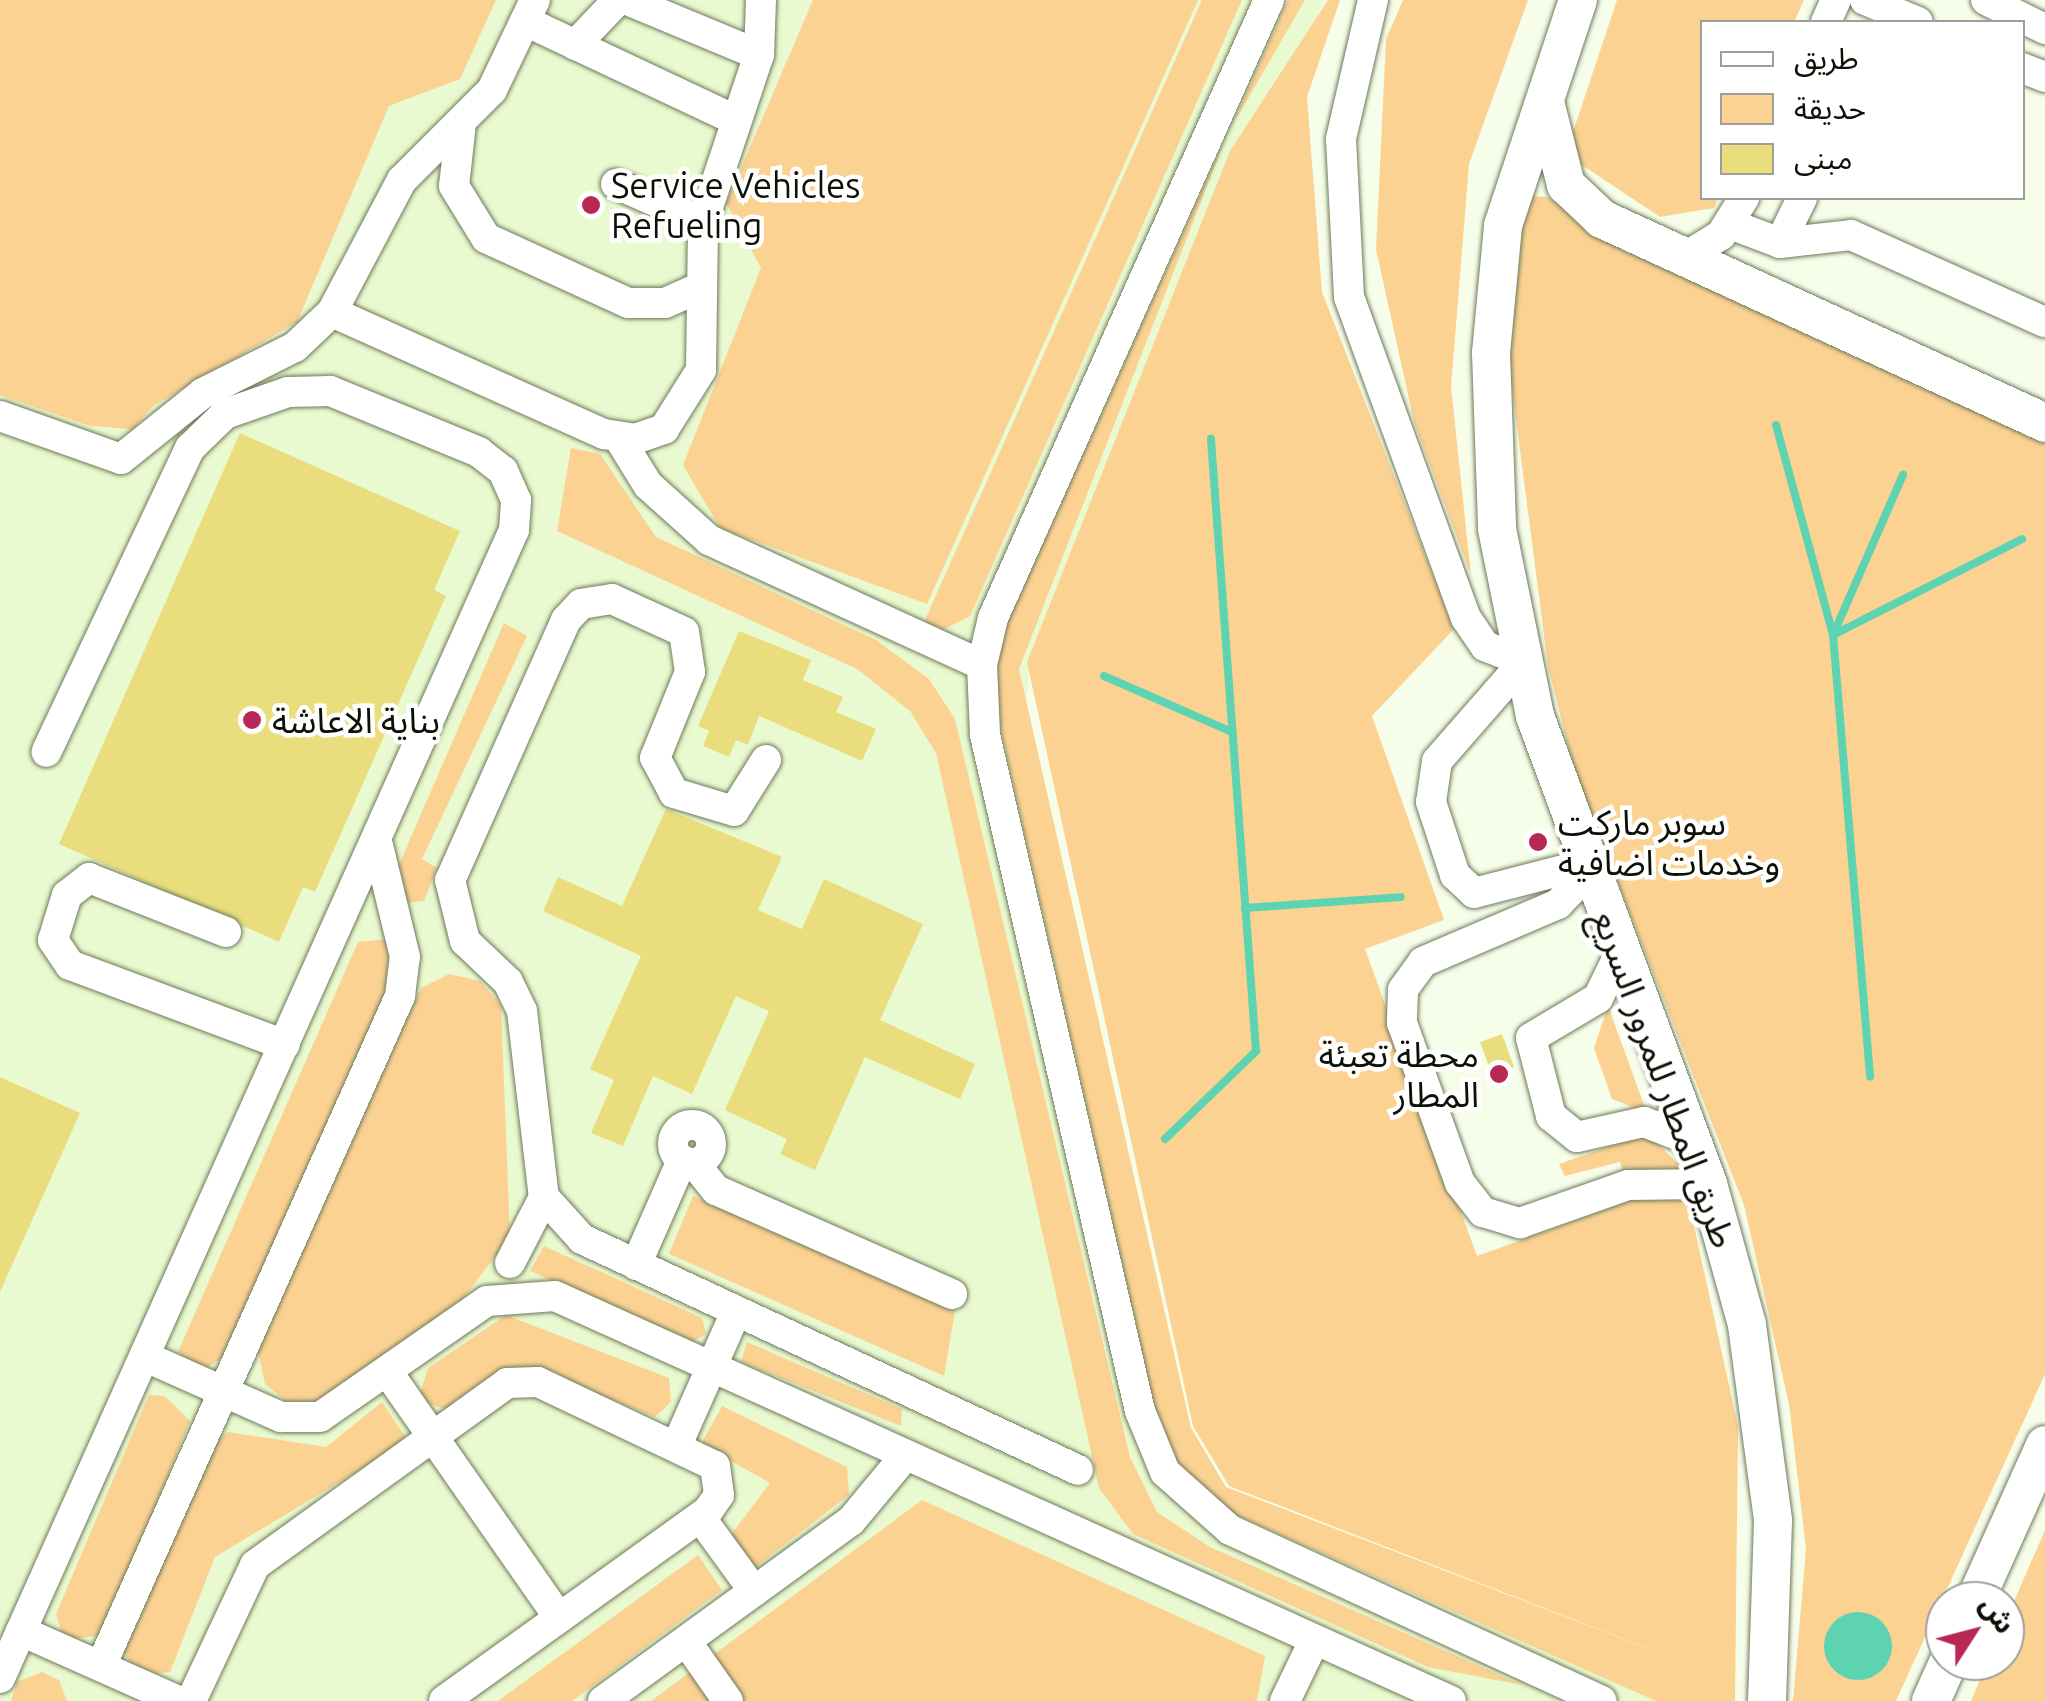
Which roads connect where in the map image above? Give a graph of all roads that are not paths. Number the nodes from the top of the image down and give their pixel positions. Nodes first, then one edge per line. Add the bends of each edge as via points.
1 (618, 0) edge
2 (628, 0) edge
3 (761, 0) edge
4 (1269, 0) edge
5 (1373, 0) edge
6 (1578, 0) edge
7 (1865, 0) edge
8 (1986, 0) edge
9 (530, 10) edge
10 (1913, 20) edge
11 (2045, 29) edge
12 (575, 45) junction
13 (758, 55) junction
14 (1551, 70) junction
15 (735, 120) junction
16 (461, 124) junction
17 (616, 184) dead end
18 (1801, 200) edge
19 (1737, 211) edge
20 (703, 222) junction
21 (1780, 243) junction
22 (1682, 259) junction
23 (699, 288) junction
24 (332, 312) junction
25 (2045, 322) edge
26 (0, 416) edge
27 (2045, 424) edge
28 (619, 438) junction
29 (1519, 663) junction
30 (982, 665) junction
31 (46, 752) dead end
32 (766, 760) dead end
33 (378, 845) junction
34 (1587, 868) junction
35 (226, 932) dead end
36 (1619, 954) junction
37 (285, 1045) junction
38 (1693, 1141) junction
39 (1708, 1184) junction
40 (544, 1196) junction
41 (510, 1263) dead end
42 (636, 1265) junction
43 (952, 1294) dead end
44 (736, 1312) junction
45 (146, 1357) junction
46 (709, 1372) junction
47 (389, 1374) junction
48 (221, 1393) junction
49 (432, 1436) junction
50 (676, 1444) junction
51 (2045, 1445) edge
52 (905, 1456) junction
53 (1078, 1470) dead end
54 (700, 1517) junction
55 (1985, 1581) edge
56 (754, 1591) junction
57 (560, 1618) junction
58 (21, 1631) junction
59 (686, 1640) junction
60 (1314, 1640) junction
61 (101, 1666) junction
62 (0, 1678) edge
63 (165, 1698) edge
64 (191, 1701) edge
65 (444, 1701) edge
66 (602, 1701) edge
67 (728, 1701) edge
68 (1285, 1701) edge
69 (1451, 1701) edge
70 (1602, 1701) edge
71 (1768, 1701) edge

1 - 12 lane
2 - 13 lane
3 - 13 lane
4 - 30 lane via 1002,595
5 - 29 lane via 1341,140 1349,297 1466,618 1485,646
6 - 14 main road, طريق المطار للمرور السريع
7 - 10 lane
8 - 11 lane
9 - 12 lane
9 - 16 lane via 492,90
12 - 15 lane
13 - 15 lane
14 - 22 main road via 1548,140 1566,186 1602,219
14 - 29 main road, طريق المطار للمرور السريع via 1514,179 1494,309 1493,485
15 - 20 lane
16 - 23 lane via 454,186 486,238 628,302 665,303
16 - 24 lane via 402,180
17 - 20 lane
18 - 21 lane
19 - 21 lane
19 - 22 lane
20 - 23 lane
21 - 25 lane via 1851,235
22 - 27 main road
23 - 28 lane via 704,354 685,406 650,436
24 - 26 lane via 285,353 188,402 134,454 93,455
24 - 28 lane
28 - 30 lane via 657,496 709,540
29 - 34 main road, طريق المطار للمرور السريع
29 - 34 lane via 1437,762 1431,802 1456,875 1474,893
30 - 70 lane via 985,735 1140,1411 1165,1472 1230,1530
31 - 33 lane via 200,435 240,407 288,392 344,394 492,460 516,500 514,530
32 - 40 lane via 734,811 674,793 655,758 690,672 684,632 612,599 581,604 566,620 450,880 464,941 508,982 522,1012
33 - 37 lane
33 - 48 lane via 404,957 400,996
34 - 36 main road, طريق المطار للمرور السريع
34 - 39 lane via 1558,904 1423,962 1403,990 1402,1023 1460,1183 1482,1212 1520,1224 1628,1186
35 - 37 lane via 89,878 71,888 53,940 70,965
36 - 38 main road, طريق المطار للمرور السريع
36 - 38 lane via 1598,998 1531,1038 1552,1116 1577,1137 1644,1122
37 - 45 lane
38 - 39 main road, طريق المطار للمرور السريع
39 - 71 main road, طريق المطار للمرور السريع via 1747,1325 1768,1456 1775,1588
40 - 41 lane
40 - 42 lane via 570,1232
42 - 43 lane via 688,1162 716,1190
42 - 44 lane
44 - 46 lane
44 - 53 lane
45 - 48 lane
45 - 58 lane
46 - 47 lane via 571,1302 520,1292 472,1311
46 - 50 lane
46 - 52 lane
47 - 48 lane via 338,1411 300,1420
47 - 49 lane
48 - 61 lane
49 - 50 lane via 497,1387 528,1380
49 - 57 lane
49 - 64 lane via 255,1566
50 - 54 lane via 720,1475 720,1495
51 - 55 main road
52 - 56 lane via 867,1508
52 - 60 lane
54 - 56 lane
54 - 57 lane
56 - 59 lane
57 - 65 lane
58 - 61 lane
58 - 62 lane
59 - 66 lane
59 - 67 lane
60 - 68 lane
60 - 69 lane
61 - 63 lane

